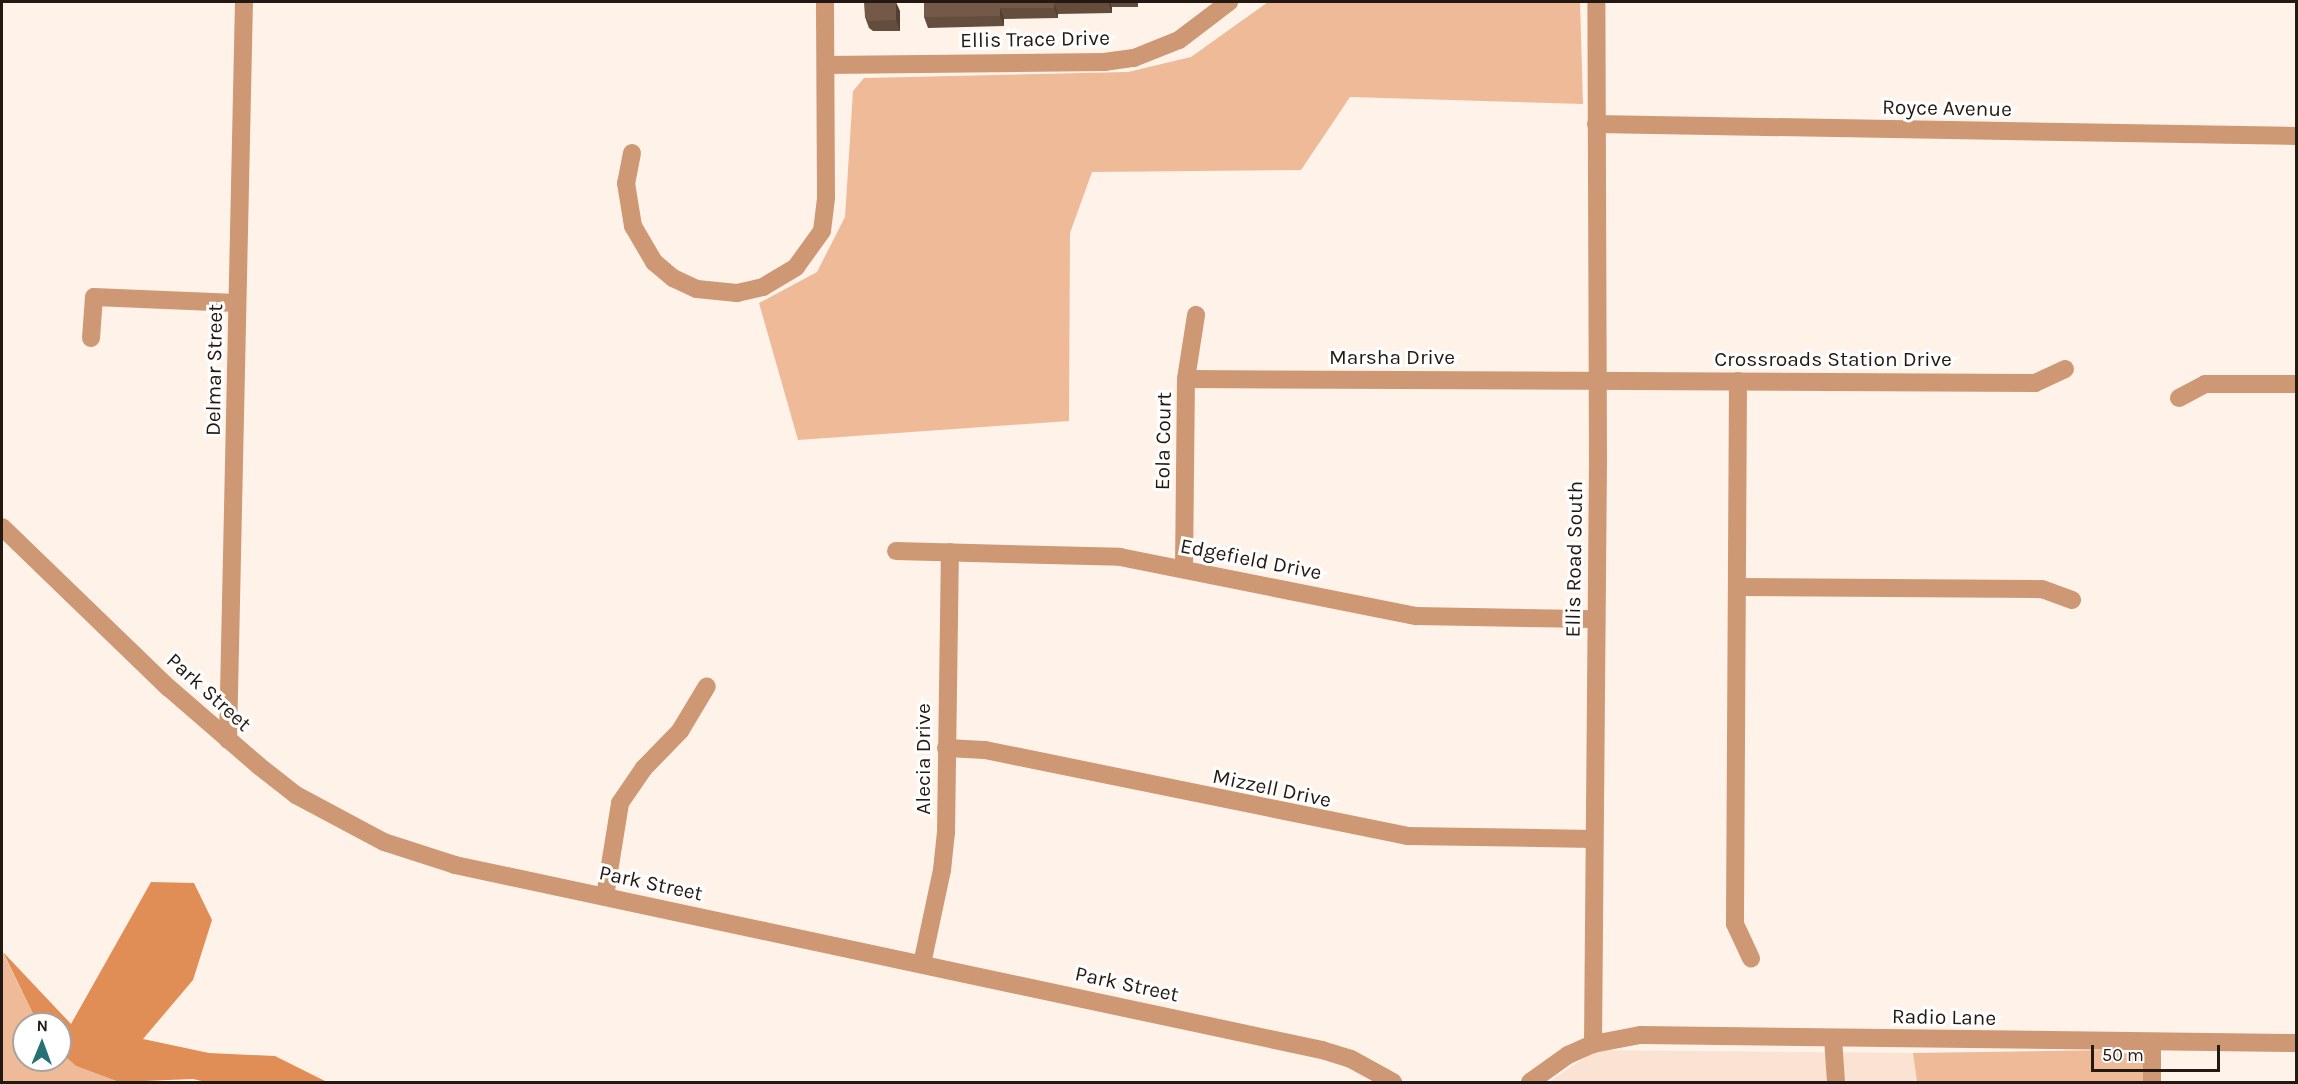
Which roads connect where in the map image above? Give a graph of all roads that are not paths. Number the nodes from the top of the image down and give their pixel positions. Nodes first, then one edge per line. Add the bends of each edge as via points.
1 (244, 2) edge
2 (825, 2) edge
3 (1229, 2) edge
4 (1596, 2) edge
5 (826, 65) junction
6 (1596, 124) junction
7 (2296, 136) edge
8 (632, 153) dead end
9 (237, 303) junction
10 (1196, 315) dead end
11 (91, 338) dead end
12 (2065, 369) dead end
13 (1186, 380) junction
14 (1598, 380) junction
15 (1738, 381) junction
16 (2296, 384) edge
17 (2179, 398) dead end
18 (2, 527) edge
19 (896, 552) dead end
20 (950, 552) junction
21 (1184, 568) junction
22 (1737, 587) junction
23 (2072, 600) dead end
24 (1596, 619) junction
25 (707, 686) dead end
26 (228, 740) junction
27 (946, 748) junction
28 (1594, 839) junction
29 (605, 896) junction
30 (1751, 959) dead end
31 (922, 964) junction
32 (1833, 1038) junction
33 (2152, 1042) junction
34 (2296, 1043) edge
35 (1593, 1044) junction
36 (1393, 1083) edge
37 (1530, 1083) edge
38 (1836, 1083) edge
39 (2152, 1083) edge

1 - 9 street, Delmar Street
2 - 5 street
3 - 5 street, Ellis Trace Drive via 1179,40 1159,50 1114,61
4 - 6 street, Ellis Road South
5 - 8 street via 826,197 822,231 796,267 763,287 712,293 688,286 654,262 633,225 627,202
6 - 7 street, Royce Avenue
6 - 14 street, Ellis Road South
9 - 11 street via 94,297
9 - 26 street, Delmar Street
10 - 13 street, Eola Court
12 - 15 street, Crossroads Station Drive via 2035,382
13 - 14 street, Marsha Drive
13 - 21 street, Eola Court
14 - 15 street, Crossroads Station Drive
14 - 24 street, Ellis Road South
15 - 22 street
16 - 17 street via 2205,384
18 - 26 street, Park Street
19 - 20 street, Edgefield Drive
20 - 21 street, Edgefield Drive via 1120,557
20 - 27 street, Alecia Drive
21 - 24 street, Edgefield Drive via 1416,616
22 - 23 street via 2042,589
22 - 30 street via 1735,924
24 - 28 street, Ellis Road South
25 - 29 street via 680,731 627,788 620,802
26 - 29 street, Park Street via 296,795 384,842 455,865
27 - 28 street, Mizzell Drive via 985,750 1407,836
27 - 31 street, Alecia Drive via 942,870
28 - 35 street, Ellis Road South
29 - 31 street, Park Street
31 - 36 street, Park Street via 1322,1050 1351,1059
32 - 33 street, Radio Lane
32 - 35 street, Radio Lane via 1640,1035
32 - 38 street
33 - 34 street, Radio Lane
33 - 39 street
35 - 37 street via 1568,1055

